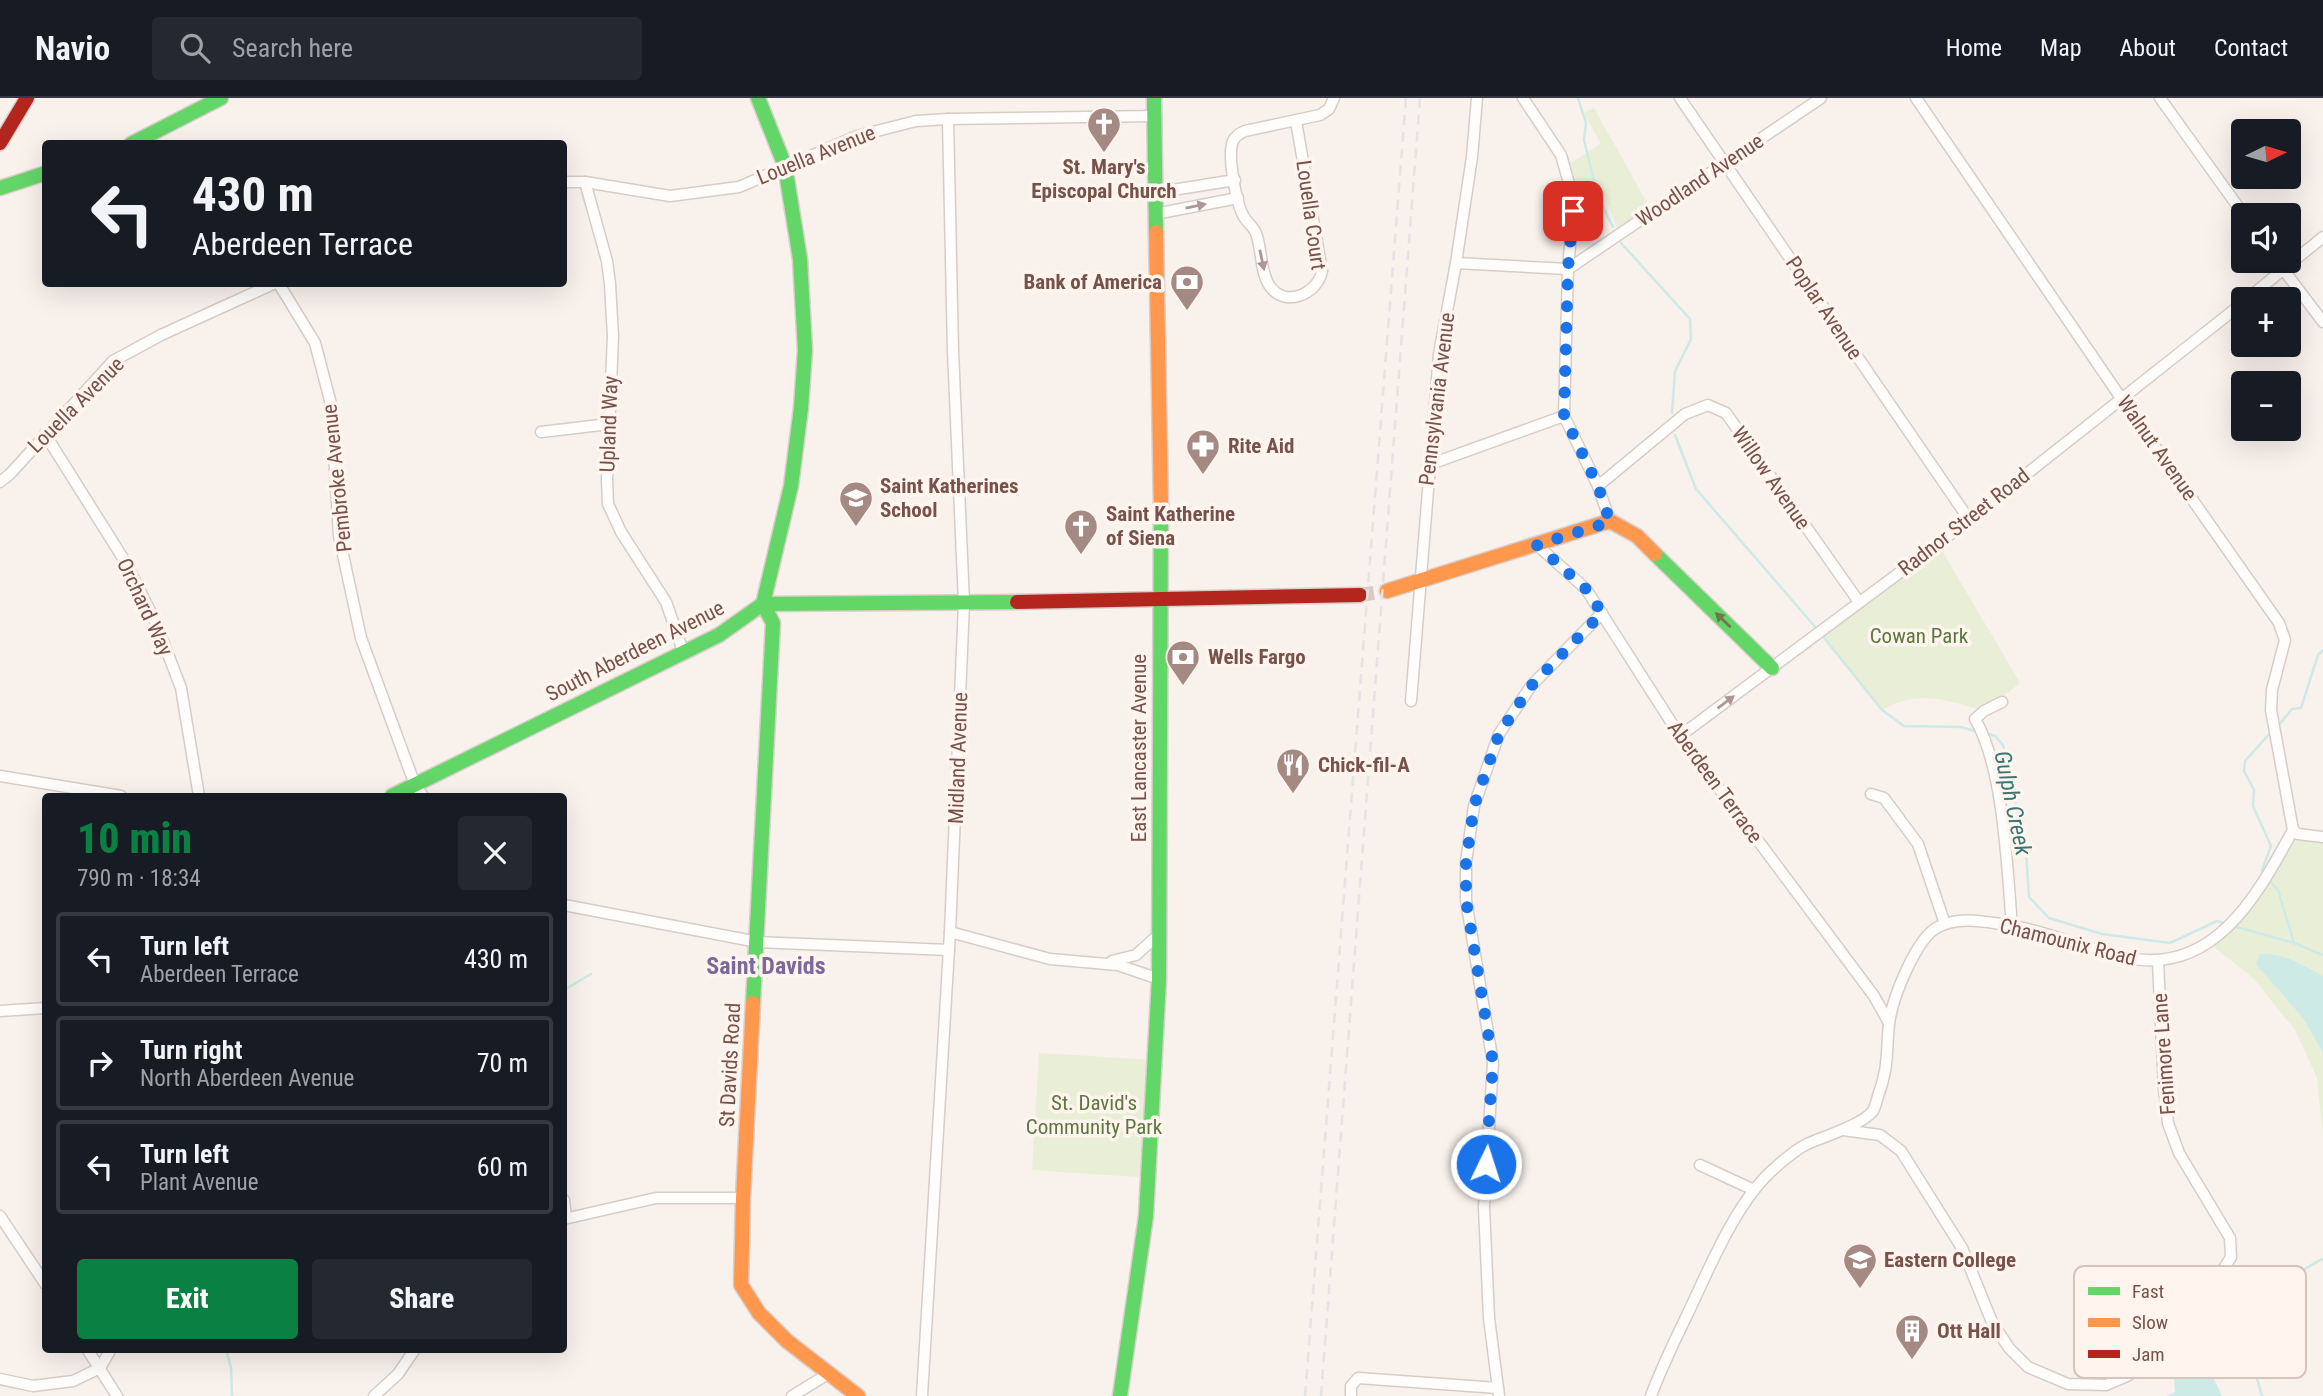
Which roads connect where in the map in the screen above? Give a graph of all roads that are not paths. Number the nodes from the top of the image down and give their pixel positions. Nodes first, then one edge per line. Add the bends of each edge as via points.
1 (27, 98) edge
2 (221, 98) edge
3 (758, 98) edge
4 (1154, 98) edge
5 (1334, 98) edge
6 (1477, 98) edge
7 (1523, 98) edge
8 (1680, 98) edge
9 (1821, 98) edge
10 (1916, 98) edge
11 (2160, 98) edge
12 (1155, 116) junction
13 (947, 119) junction
14 (1296, 121) junction
15 (144, 140) edge
16 (0, 143) edge
17 (1725, 164) junction
18 (785, 166) junction
19 (42, 174) edge
20 (1235, 180) junction
21 (567, 182) edge
22 (585, 182) junction
23 (0, 188) edge
24 (1154, 193) junction
25 (1238, 198) junction
26 (2235, 203) edge
27 (1155, 214) junction
28 (2323, 237) edge
29 (2301, 251) edge
30 (1456, 263) junction
31 (1568, 269) junction
32 (2272, 273) edge
33 (2286, 273) edge
34 (266, 287) edge
35 (281, 287) edge
36 (2259, 287) edge
37 (2231, 312) edge
38 (2323, 322) edge
39 (2122, 398) junction
40 (1564, 416) junction
41 (609, 424) junction
42 (541, 432) dead end
43 (45, 435) junction
44 (1428, 465) junction
45 (0, 482) edge
46 (1598, 486) junction
47 (1968, 519) junction
48 (1610, 522) junction
49 (1537, 545) junction
50 (1420, 581) junction
51 (1387, 591) tunnel mouth
52 (1360, 595) tunnel mouth
53 (1161, 599) junction
54 (1859, 602) junction
55 (964, 603) junction
56 (763, 604) junction
57 (1602, 613) junction
58 (683, 651) junction
59 (1772, 668) junction
60 (1411, 701) dead end
61 (2002, 702) dead end
62 (1680, 736) junction
63 (0, 776) edge
64 (419, 791) edge
65 (103, 793) edge
66 (198, 793) edge
67 (1871, 794) dead end
68 (2293, 830) junction
69 (2323, 837) edge
70 (567, 906) edge
71 (1945, 924) junction
72 (2012, 926) junction
73 (950, 932) junction
74 (1159, 934) junction
75 (758, 942) junction
76 (949, 950) junction
77 (1099, 962) junction
78 (2158, 962) junction
79 (1159, 979) junction
80 (42, 1008) edge
81 (0, 1011) edge
82 (1889, 1023) junction
83 (1872, 1112) junction
84 (1843, 1130) junction
85 (1880, 1135) junction
86 (1700, 1166) dead end
87 (1754, 1189) junction
88 (743, 1198) junction
89 (0, 1216) edge
90 (567, 1219) edge
91 (2225, 1266) edge
92 (42, 1279) edge
93 (91, 1353) edge
94 (109, 1353) edge
95 (412, 1353) edge
96 (100, 1368) junction
97 (828, 1374) junction
98 (2123, 1378) edge
99 (0, 1379) edge
100 (2102, 1390) edge
101 (1498, 1392) edge
102 (117, 1396) edge
103 (374, 1396) edge
104 (792, 1396) edge
105 (858, 1396) edge
106 (922, 1396) edge
107 (1120, 1396) edge
108 (1351, 1396) edge
109 (1651, 1396) edge

1 - 16 main road
2 - 15 main road
3 - 18 main road
4 - 12 main road, East Lancaster Avenue
5 - 14 street, Louella Court via 1324,113
6 - 30 street, Pennsylvania Avenue
7 - 31 street via 1561,155 1567,174 1573,211
8 - 17 street, Poplar Avenue
9 - 17 street, Woodland Avenue
10 - 39 street, Walnut Avenue
11 - 26 street
12 - 13 street, Louella Avenue
12 - 24 main road, East Lancaster Avenue
13 - 18 street, Louella Avenue via 866,133
13 - 55 street, Midland Avenue
14 - 20 street, Louella Court via 1237,135 1231,148
25 -> 14 street, Louella Court via 1244,217 1256,232 1269,286 1286,296 1309,292 1320,279 1322,263
17 - 31 street, Woodland Avenue
17 - 47 street, Poplar Avenue
18 - 22 street, Louella Avenue via 739,187 670,196
18 - 56 main road via 800,259 805,350 791,486
19 - 23 main road
20 - 24 street
20 - 25 street, Louella Court
21 - 22 street, Louella Avenue
22 - 41 street, Upland Way via 610,284
24 - 27 main road, East Lancaster Avenue
27 -> 25 street
27 - 53 main road, East Lancaster Avenue
28 - 29 street, Radnor Street Road
30 - 31 street
30 - 44 street, Pennsylvania Avenue via 1439,354
31 - 40 street
32 - 36 street, Radnor Street Road
33 - 38 street
34 - 43 street, Louella Avenue via 113,361
35 - 64 street, Pembroke Avenue via 315,344 331,404 339,536 361,638
37 - 39 street, Radnor Street Road
39 - 47 street, Radnor Street Road
39 - 68 street, Walnut Avenue via 2279,623 2285,640 2271,710
40 - 44 street
40 - 46 street
41 - 42 street
41 - 58 street, Upland Way via 608,504 666,602
43 - 45 street, Louella Avenue
43 - 66 street, Orchard Way via 126,563 156,622 181,688
44 - 50 street, Pennsylvania Avenue
46 - 48 street
46 - 54 street, Willow Avenue via 1685,414 1707,405 1726,413
47 - 54 street, Radnor Street Road
48 - 49 main road
59 -> 48 main road via 1637,537
49 - 50 main road
49 - 57 street, Aberdeen Terrace via 1586,589
50 - 51 main road
50 - 60 street, Pennsylvania Avenue
52 - 53 main road
53 - 55 main road
53 - 74 main road, East Lancaster Avenue
54 - 59 street, Radnor Street Road
55 - 56 main road
55 - 73 street, Midland Avenue
56 - 58 main road, South Aberdeen Avenue via 719,635
56 - 75 main road, St Davids Road via 773,623
57 - 62 street, Aberdeen Terrace
57 - 101 street via 1531,686 1499,734 1474,806 1466,862 1466,900 1493,1063 1484,1208
58 - 64 main road, South Aberdeen Avenue
62 -> 59 street, Radnor Street Road
61 - 72 street via 1975,719 1994,766
62 - 82 street, Aberdeen Terrace via 1874,996
63 - 65 street
67 - 71 street via 1884,798 1918,845
68 - 69 street
68 - 78 street, Chamounix Road via 2259,890 2230,925 2192,954
70 - 75 street
71 - 72 street, Chamounix Road via 1957,920
71 - 82 street via 1920,943
72 - 78 street, Chamounix Road via 2125,958
73 - 76 street, Midland Avenue
73 - 77 street via 1051,959
74 - 77 street via 1136,955
74 - 79 main road, East Lancaster Avenue
75 - 76 street
75 - 88 main road, St Davids Road
76 - 106 street, Midland Avenue
77 - 79 street
78 - 91 street, Fenimore Lane via 2168,1123 2179,1153 2230,1238 2231,1257
79 - 107 main road, East Lancaster Avenue via 1146,1216
80 - 81 street
82 - 83 street via 1885,1078
83 - 84 street
83 - 85 street
84 - 85 street
84 - 87 street via 1804,1145
85 - 100 street via 1901,1151 1962,1248 1992,1322 2009,1348 2028,1367 2068,1384
86 - 87 street
87 - 109 street via 1717,1250
88 - 90 street via 656,1198
88 - 97 main road, St Davids Road via 741,1284 759,1313
89 - 92 street
93 - 96 street
94 - 96 street
95 - 103 street
96 - 99 street via 73,1381 33,1386
96 - 102 street
97 - 104 street
97 - 105 main road, St Davids Road
98 - 100 street, Fenimore Lane
101 - 108 street via 1358,1378 1351,1386

